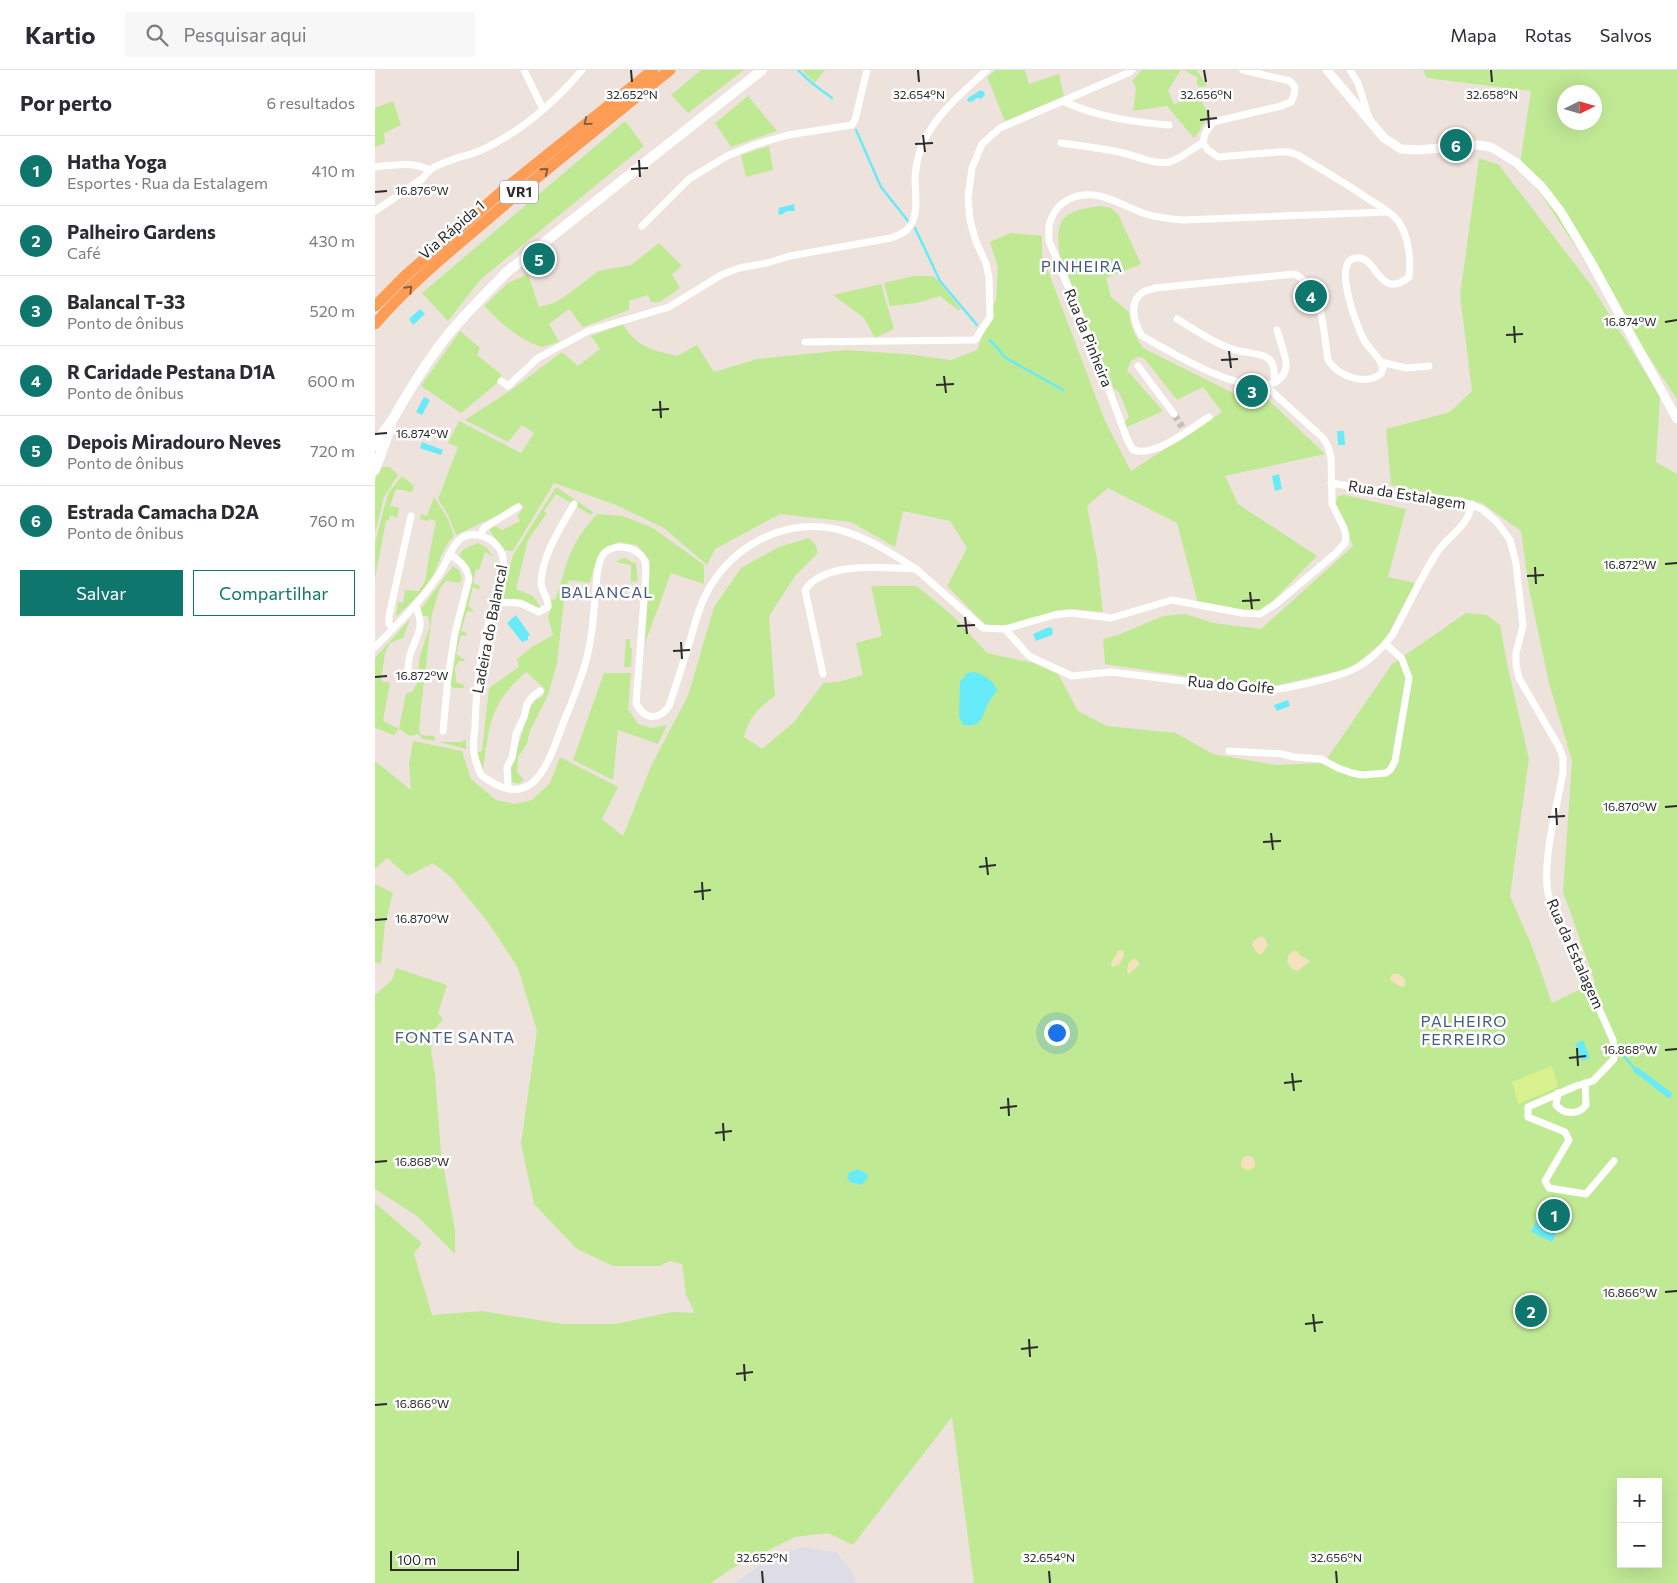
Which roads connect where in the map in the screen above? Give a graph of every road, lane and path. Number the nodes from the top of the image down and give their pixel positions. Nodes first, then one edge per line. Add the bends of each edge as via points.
1 (524, 70) edge
2 (582, 70) edge
3 (653, 70) edge
4 (670, 70) edge
5 (762, 70) edge
6 (867, 70) edge
7 (987, 70) edge
8 (1133, 70) edge
9 (1243, 70) edge
10 (1327, 70) edge
11 (1350, 70) edge
12 (1063, 101) junction
13 (543, 109) junction
14 (1370, 121) junction
15 (1169, 125) dead end
16 (1061, 143) dead end
17 (1203, 143) junction
18 (375, 167) edge
19 (430, 170) junction
20 (375, 211) edge
21 (1388, 212) junction
22 (641, 226) dead end
23 (375, 306) edge
24 (1177, 319) dead end
25 (375, 324) edge
26 (1277, 330) dead end
27 (805, 342) dead end
28 (1381, 362) junction
29 (1138, 366) dead end
30 (1429, 366) dead end
31 (501, 381) dead end
32 (1275, 381) junction
33 (1266, 386) junction
34 (1174, 414) tunnel mouth
35 (1209, 416) dead end
36 (1677, 419) edge
37 (392, 420) junction
38 (378, 435) edge
39 (375, 446) edge
40 (375, 470) edge
41 (1331, 483) junction
42 (575, 504) dead end
43 (1472, 504) junction
44 (518, 507) dead end
45 (411, 516) dead end
46 (480, 534) junction
47 (449, 554) junction
48 (917, 569) junction
49 (495, 602) junction
50 (415, 605) junction
51 (393, 628) junction
52 (1005, 629) junction
53 (1386, 644) junction
54 (375, 647) edge
55 (823, 674) dead end
56 (407, 679) dead end
57 (540, 691) dead end
58 (443, 731) dead end
59 (1229, 752) dead end
60 (508, 788) junction
61 (1585, 1083) junction
62 (1558, 1093) junction
63 (1614, 1161) dead end

1 - 13 street
2 - 13 street
3 -> 23 highway, Via Rápida 1 / VR1 via 507,187 412,269
25 -> 4 highway, Via Rápida 1 / VR1 via 413,284 473,231
5 - 37 main road via 508,272 446,338
6 - 22 street via 851,125 788,135 727,156 689,179
7 - 31 street via 938,120 923,143 915,175 914,217 901,234 739,268 669,306 588,331 538,358 508,386
8 - 12 street
9 - 17 street via 1290,81 1295,86 1291,102 1213,122
10 - 14 street
11 - 14 street via 1358,83
12 - 15 street via 1090,112 1134,122
12 - 27 street via 999,128 982,144 972,168 968,208 989,278 989,317 975,340
13 - 19 street via 482,150
14 - 36 street via 1384,138 1401,149 1491,146 1517,163 1541,186 1591,262
16 - 17 street via 1168,162
17 - 21 street via 1218,156 1278,152 1297,156
18 - 19 street via 405,164 420,165
19 - 20 street
21 - 28 street via 1398,222 1409,248 1409,277 1401,284 1387,283 1369,263 1358,258 1347,264 1345,272 1346,289 1357,324
21 - 35 street, Rua da Pinheira via 1183,220 1162,218 1099,196 1083,195 1068,198 1055,208 1049,223 1049,241 1133,450 1145,452 1166,444 1184,429
24 - 32 street via 1225,346 1269,358
26 - 32 street via 1286,368
28 - 30 street via 1406,368
28 - 33 street via 1381,374 1367,379 1348,376 1333,368 1328,360 1318,299 1295,274 1155,288 1143,292 1136,300 1133,318 1142,336 1215,375
29 - 34 street
32 - 33 street
33 - 41 street via 1323,438 1331,458
37 - 38 main road
37 - 40 main road
38 - 39 main road
41 - 43 street, Rua da Estalagem
41 - 52 street via 1332,504 1344,528 1345,543 1260,614 1242,614 1172,600 1111,618 1071,613
42 - 49 street via 546,557 541,587 549,602 547,607 539,612 520,604
43 - 53 street, Rua do Golfe via 1463,526 1437,553
43 - 61 street, Rua da Estalagem via 1497,522 1511,540 1523,626 1516,653 1519,678 1563,758 1547,864 1548,894 1613,1040 1614,1059 1593,1081
44 - 46 street
45 - 51 street via 389,616 389,624
46 - 47 street via 461,538
46 - 49 street, Ladeira do Balancal via 500,549 503,557
47 - 50 street via 439,574
47 - 58 street via 461,562 469,579 455,633
48 - 52 street via 983,628
48 - 55 street via 848,568 810,583 805,590
48 - 60 street via 877,545 824,527 792,528 750,544 726,565 706,595 669,706 658,716 649,716 640,710 637,703 645,561 628,548 610,549 602,555 598,568 588,653 551,755 545,769 533,783
49 - 60 street, Ladeira do Balancal via 478,681 474,752 481,775
50 - 51 street
50 - 56 street via 421,624 409,657
51 - 54 street
52 - 53 street, Rua do Golfe via 1029,656 1072,676 1111,672 1263,691 1355,670
53 - 59 street via 1402,659 1409,678 1391,770 1352,774 1321,759
57 - 60 street via 527,704 516,734 513,758 507,767
61 - 62 street, Rua da Estalagem
61 - 62 street via 1587,1105 1579,1111 1565,1112 1559,1108 1556,1105
62 - 63 street, Rua da Estalagem via 1528,1107 1529,1117 1565,1132 1569,1140 1545,1181 1549,1188 1586,1194

